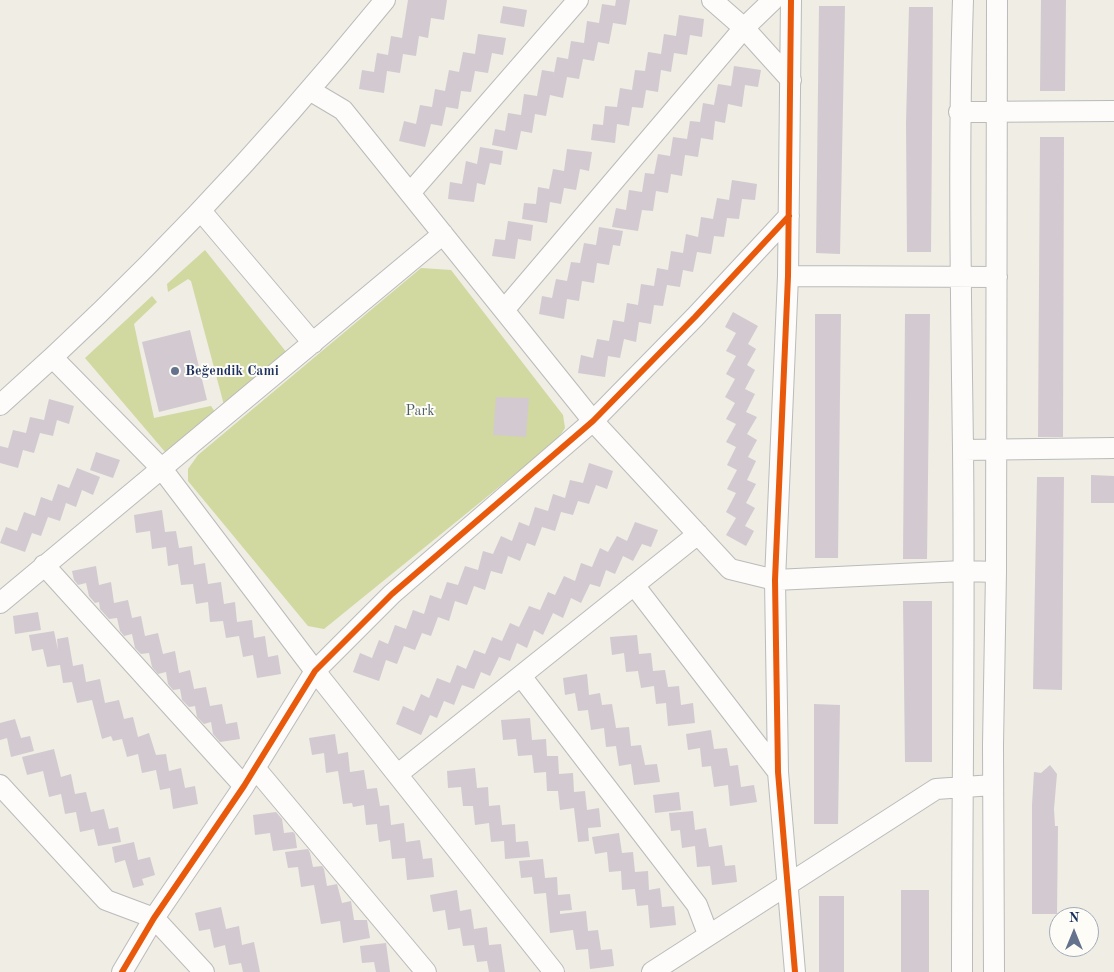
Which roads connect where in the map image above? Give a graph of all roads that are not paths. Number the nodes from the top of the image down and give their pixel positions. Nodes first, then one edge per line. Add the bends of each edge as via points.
1 (384, 0) edge
2 (578, 0) edge
3 (712, 0) edge
4 (773, 0) edge
5 (791, 0) edge
6 (963, 0) edge
7 (997, 0) edge
8 (744, 28) junction
9 (790, 80) junction
10 (310, 91) junction
11 (996, 111) junction
12 (1114, 111) edge
13 (959, 112) junction
14 (410, 193) junction
15 (201, 211) junction
16 (789, 216) junction
17 (443, 234) junction
18 (788, 276) junction
19 (959, 277) junction
20 (997, 277) junction
21 (504, 310) junction
22 (313, 343) junction
23 (53, 358) junction
24 (0, 404) edge
25 (593, 421) junction
26 (1114, 448) edge
27 (996, 449) junction
28 (963, 450) junction
29 (162, 469) junction
30 (698, 534) junction
31 (44, 565) junction
32 (963, 571) junction
33 (996, 572) junction
34 (775, 580) junction
35 (634, 585) junction
36 (0, 603) edge
37 (315, 671) junction
38 (521, 676) junction
39 (993, 745) junction
40 (963, 746) junction
41 (255, 768) junction
42 (778, 772) junction
43 (398, 774) junction
44 (0, 784) edge
45 (993, 785) junction
46 (244, 786) junction
47 (962, 786) junction
48 (786, 886) junction
49 (154, 918) junction
50 (708, 934) junction
51 (122, 972) edge
52 (204, 972) edge
53 (426, 972) edge
54 (554, 972) edge
55 (652, 972) edge
56 (795, 972) edge
57 (962, 972) edge
58 (994, 972) edge

1 - 10 street
2 - 14 street
3 - 8 street
4 - 8 street
5 - 9 street
6 - 13 street
7 - 11 street
8 - 9 street
8 - 21 street
9 - 16 street
10 - 14 street via 344,110
10 - 15 street
11 - 12 street
11 - 13 street
11 - 20 street
13 - 19 street
14 - 17 street
15 - 22 street
15 - 23 street
16 - 18 street
16 - 25 street
17 - 21 street
17 - 22 street
18 - 19 street
18 - 34 street
19 - 20 street
19 - 28 street
20 - 27 street
21 - 25 street
22 - 29 street
23 - 24 street
23 - 29 street
25 - 30 street
25 - 37 street via 392,594
26 - 27 street
27 - 28 street
27 - 33 street
28 - 32 street
29 - 31 street
29 - 37 street
30 - 34 street via 730,569
30 - 35 street
31 - 36 street
31 - 46 street
32 - 33 street
32 - 34 street
32 - 40 street
33 - 39 street
34 - 42 street
35 - 38 street
35 - 42 street
37 - 41 street
37 - 43 street
38 - 43 street
38 - 50 street via 697,905
39 - 40 street
39 - 45 street
40 - 47 street
41 - 46 street
41 - 53 street
42 - 48 street
43 - 54 street
44 - 49 street via 106,900
45 - 47 street
45 - 58 street
46 - 49 street
47 - 48 street via 936,789
47 - 57 street
48 - 50 street
48 - 56 street
49 - 51 street
49 - 52 street
50 - 55 street

